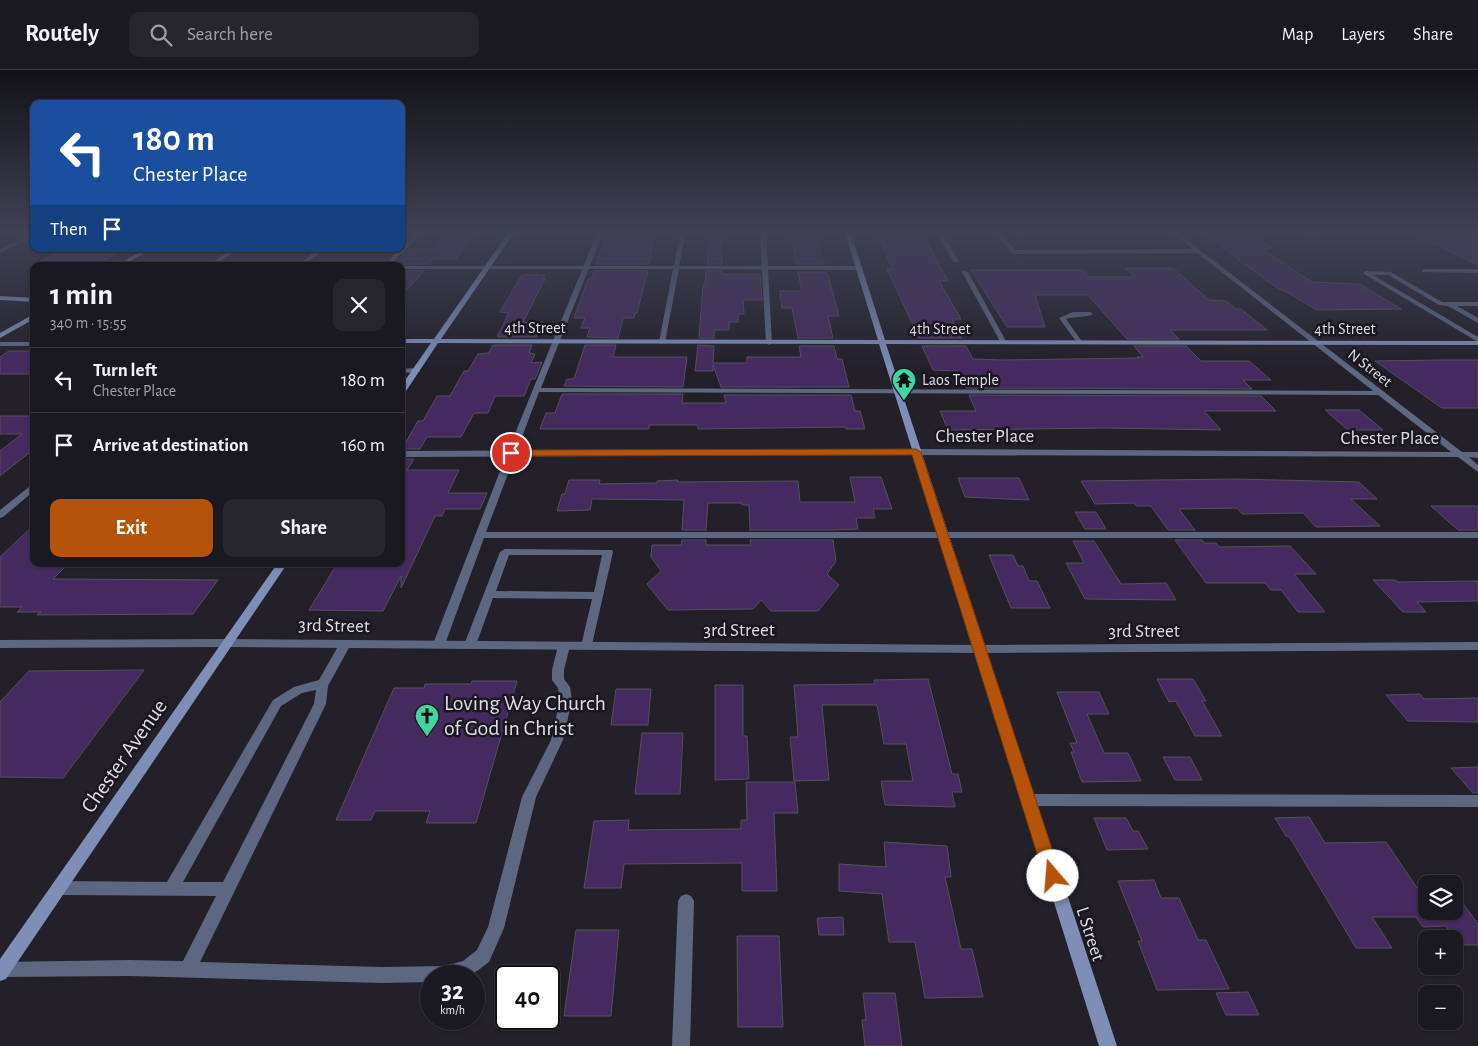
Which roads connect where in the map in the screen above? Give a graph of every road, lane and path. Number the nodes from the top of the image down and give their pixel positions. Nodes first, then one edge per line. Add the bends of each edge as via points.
1 (480, 279) edge
2 (580, 279) edge
3 (674, 279) edge
4 (767, 279) edge
5 (863, 279) edge
6 (969, 279) edge
7 (1233, 279) edge
8 (1375, 279) edge
9 (1399, 279) edge
10 (0, 298) edge
11 (30, 300) edge
12 (1417, 304) junction
13 (1445, 304) junction
14 (1478, 304) edge
15 (1090, 314) dead end
16 (30, 318) edge
17 (1478, 321) edge
18 (0, 336) edge
19 (405, 341) edge
20 (436, 341) junction
21 (556, 342) junction
22 (662, 342) junction
23 (1478, 342) edge
24 (770, 343) junction
25 (883, 343) junction
26 (1004, 343) junction
27 (1080, 343) junction
28 (1316, 343) junction
29 (0, 344) edge
30 (30, 344) edge
31 (405, 370) edge
32 (416, 370) junction
33 (405, 386) edge
34 (537, 390) junction
35 (897, 391) junction
36 (1381, 393) junction
37 (916, 452) junction
38 (511, 453) junction
39 (405, 454) edge
40 (1460, 455) junction
41 (1478, 455) edge
42 (1478, 469) edge
43 (30, 489) edge
44 (0, 515) edge
45 (481, 535) junction
46 (942, 535) junction
47 (1478, 535) edge
48 (280, 567) edge
49 (488, 594) junction
50 (598, 596) junction
51 (228, 643) junction
52 (0, 644) edge
53 (346, 644) junction
54 (439, 644) junction
55 (470, 645) junction
56 (564, 646) junction
57 (587, 646) junction
58 (1478, 646) edge
59 (979, 649) junction
60 (324, 682) junction
61 (1028, 800) junction
62 (1478, 801) edge
63 (58, 888) junction
64 (171, 889) junction
65 (228, 889) junction
66 (686, 901) dead end
67 (187, 970) junction
68 (1, 972) edge
69 (681, 1046) edge
70 (1108, 1046) edge

1 - 20 street
2 - 21 street
3 - 22 street
4 - 24 street
5 - 25 street, L Street
6 - 26 street
7 - 28 street, N Street
8 - 12 street
9 - 13 street
10 - 11 street
12 - 13 street
12 - 23 street
13 - 14 street
13 - 17 street
15 - 27 street via 1062,318
16 - 18 street
19 - 20 street, 4th Street
20 - 21 street, 4th Street
20 - 32 street
21 - 22 street, 4th Street
21 - 34 street
22 - 24 street, 4th Street
23 - 28 street, 4th Street
24 - 25 street, 4th Street
25 - 26 street, 4th Street
25 - 35 street, L Street
26 - 27 street, 4th Street
27 - 28 street, 4th Street
28 - 36 street, N Street
29 - 30 street
31 - 32 street
32 - 33 street
34 - 35 street
34 - 38 street
35 - 36 street
35 - 37 street, L Street
36 - 40 street, N Street
37 - 38 street, Chester Place
37 - 40 street, Chester Place
37 - 46 street, L Street
38 - 39 street, Chester Place
38 - 45 street
40 - 41 street, Chester Place
40 - 42 street, N Street
43 - 44 street
45 - 46 street
45 - 54 street
46 - 47 street
46 - 59 street, L Street
48 - 51 street, Chester Avenue
49 - 50 street
49 - 50 street via 505,552 608,552
49 - 55 street
50 - 57 street
51 - 52 street, 3rd Street
51 - 53 street, 3rd Street
51 - 63 street, Chester Avenue
53 - 54 street, 3rd Street
53 - 60 street
54 - 55 street, 3rd Street
55 - 56 street, 3rd Street
56 - 57 street, 3rd Street
56 - 67 street via 558,680 564,687 566,700 557,740 529,797 496,928 483,956 467,968 445,974
57 - 59 street, 3rd Street
58 - 59 street, 3rd Street
59 - 61 street, L Street
60 - 64 street via 298,690 277,703
60 - 65 street via 320,704
61 - 62 street
61 - 70 street, L Street
63 - 64 street
63 - 68 street, Chester Avenue
64 - 65 street
65 - 67 street
66 - 69 street
67 - 68 street via 129,968

